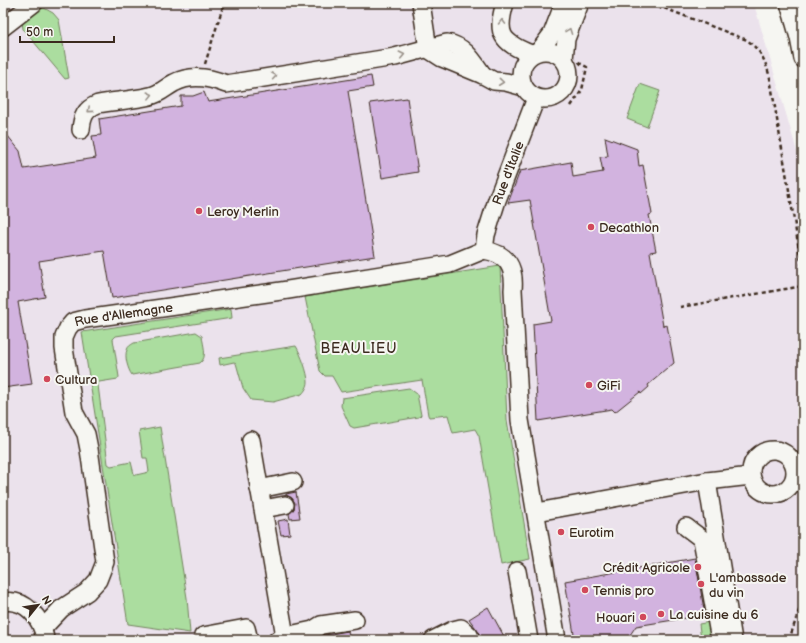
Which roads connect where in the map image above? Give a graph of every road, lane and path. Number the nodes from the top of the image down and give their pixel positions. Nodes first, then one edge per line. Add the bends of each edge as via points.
1 (34, 3) edge
2 (224, 3) edge
3 (505, 3) edge
4 (564, 3) edge
5 (580, 3) edge
6 (651, 3) edge
7 (790, 3) edge
8 (422, 6) edge
9 (3, 27) edge
10 (447, 43) junction
11 (428, 49) junction
12 (535, 52) junction
13 (564, 59) junction
14 (803, 59) edge
15 (483, 75) junction
16 (201, 77) junction
17 (530, 92) junction
18 (81, 130) dead end
19 (484, 250) junction
20 (803, 274) edge
21 (803, 286) edge
22 (680, 307) dead end
23 (251, 440) dead end
24 (796, 455) edge
25 (751, 476) junction
26 (798, 480) edge
27 (293, 482) dead end
28 (707, 482) junction
29 (259, 489) junction
30 (285, 505) dead end
31 (263, 509) junction
32 (537, 512) junction
33 (686, 527) dead end
34 (516, 571) dead end
35 (803, 599) edge
36 (3, 602) edge
37 (61, 609) junction
38 (34, 613) junction
39 (355, 620) dead end
40 (44, 634) edge
41 (203, 636) dead end
42 (281, 638) edge
43 (249, 640) edge
44 (434, 640) edge
45 (471, 640) edge
46 (529, 640) edge
47 (557, 640) edge
48 (720, 640) edge
49 (733, 640) edge
50 (789, 640) edge

1 - 9 street
2 - 16 path
12 -> 3 street via 512,45 502,35 501,19
4 - 12 street via 552,34
13 -> 5 street via 566,39
6 - 20 path via 747,40 759,50 766,62
7 - 14 street
8 - 10 street
8 - 11 street
10 - 11 street
10 - 15 street via 469,55
11 - 15 street via 442,58
16 -> 11 street via 226,84 395,57
12 - 13 street via 553,52
12 - 17 street via 524,61 520,69 520,78
13 - 17 street via 569,79 562,92 550,99 543,99
15 -> 17 street via 488,79 506,82
16 - 18 street via 176,82 151,96 93,106 82,119
17 - 19 street, Rue d'Italie via 486,235
19 - 32 street via 494,251 512,266 520,420
19 - 37 street, Rue d'Allemagne via 450,264 73,322 64,337 64,348 74,412 86,434 89,449 105,562 98,580 87,592
21 - 22 path
23 - 29 street
24 - 25 street via 773,450 761,453 752,463
24 - 26 street via 795,475
25 - 26 street via 757,488 770,494 777,494
25 - 28 street
27 - 29 street
28 - 32 street
28 - 49 street
29 - 31 street
30 - 31 street
31 - 42 street
32 - 47 street
33 - 48 street via 702,539
34 - 46 street
35 - 50 path
36 - 38 street via 17,603
37 - 38 street
37 - 40 street, Rue d'Allemagne
38 - 40 street
39 - 42 street via 321,625 313,630
41 - 43 street via 246,628
44 - 45 street via 461,628

